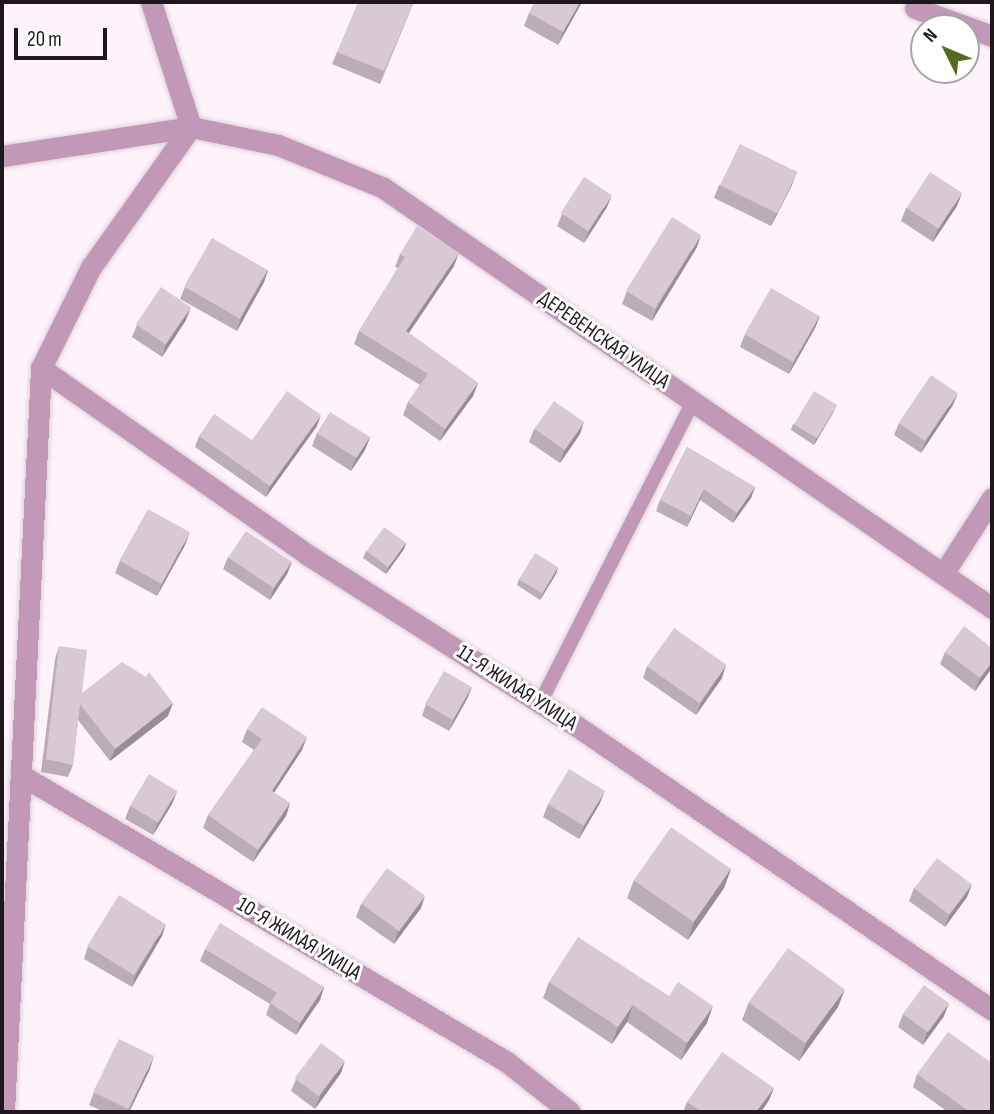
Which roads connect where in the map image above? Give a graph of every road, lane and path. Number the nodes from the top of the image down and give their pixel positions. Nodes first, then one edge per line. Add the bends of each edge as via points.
1 (151, 2) edge
2 (915, 8) dead end
3 (992, 36) edge
4 (191, 127) junction
5 (2, 156) edge
6 (41, 368) junction
7 (693, 402) junction
8 (992, 498) edge
9 (943, 574) junction
10 (992, 608) edge
11 (540, 703) junction
12 (21, 775) junction
13 (992, 1010) edge
14 (4, 1112) edge
15 (570, 1112) edge

1 - 4 street
2 - 3 street
4 - 5 street
4 - 6 street via 91,267
4 - 7 street, ДЕРЕВЕНСКАЯ УЛИЦА via 278,145 382,187
6 - 11 street, 11-Я ЖИЛАЯ УЛИЦА via 307,555
6 - 12 street
7 - 9 street, ДЕРЕВЕНСКАЯ УЛИЦА
7 - 11 lane
8 - 9 street
9 - 10 street, ДЕРЕВЕНСКАЯ УЛИЦА
11 - 13 street, 11-Я ЖИЛАЯ УЛИЦА
12 - 14 street
12 - 15 street, 10-Я ЖИЛАЯ УЛИЦА via 507,1062

